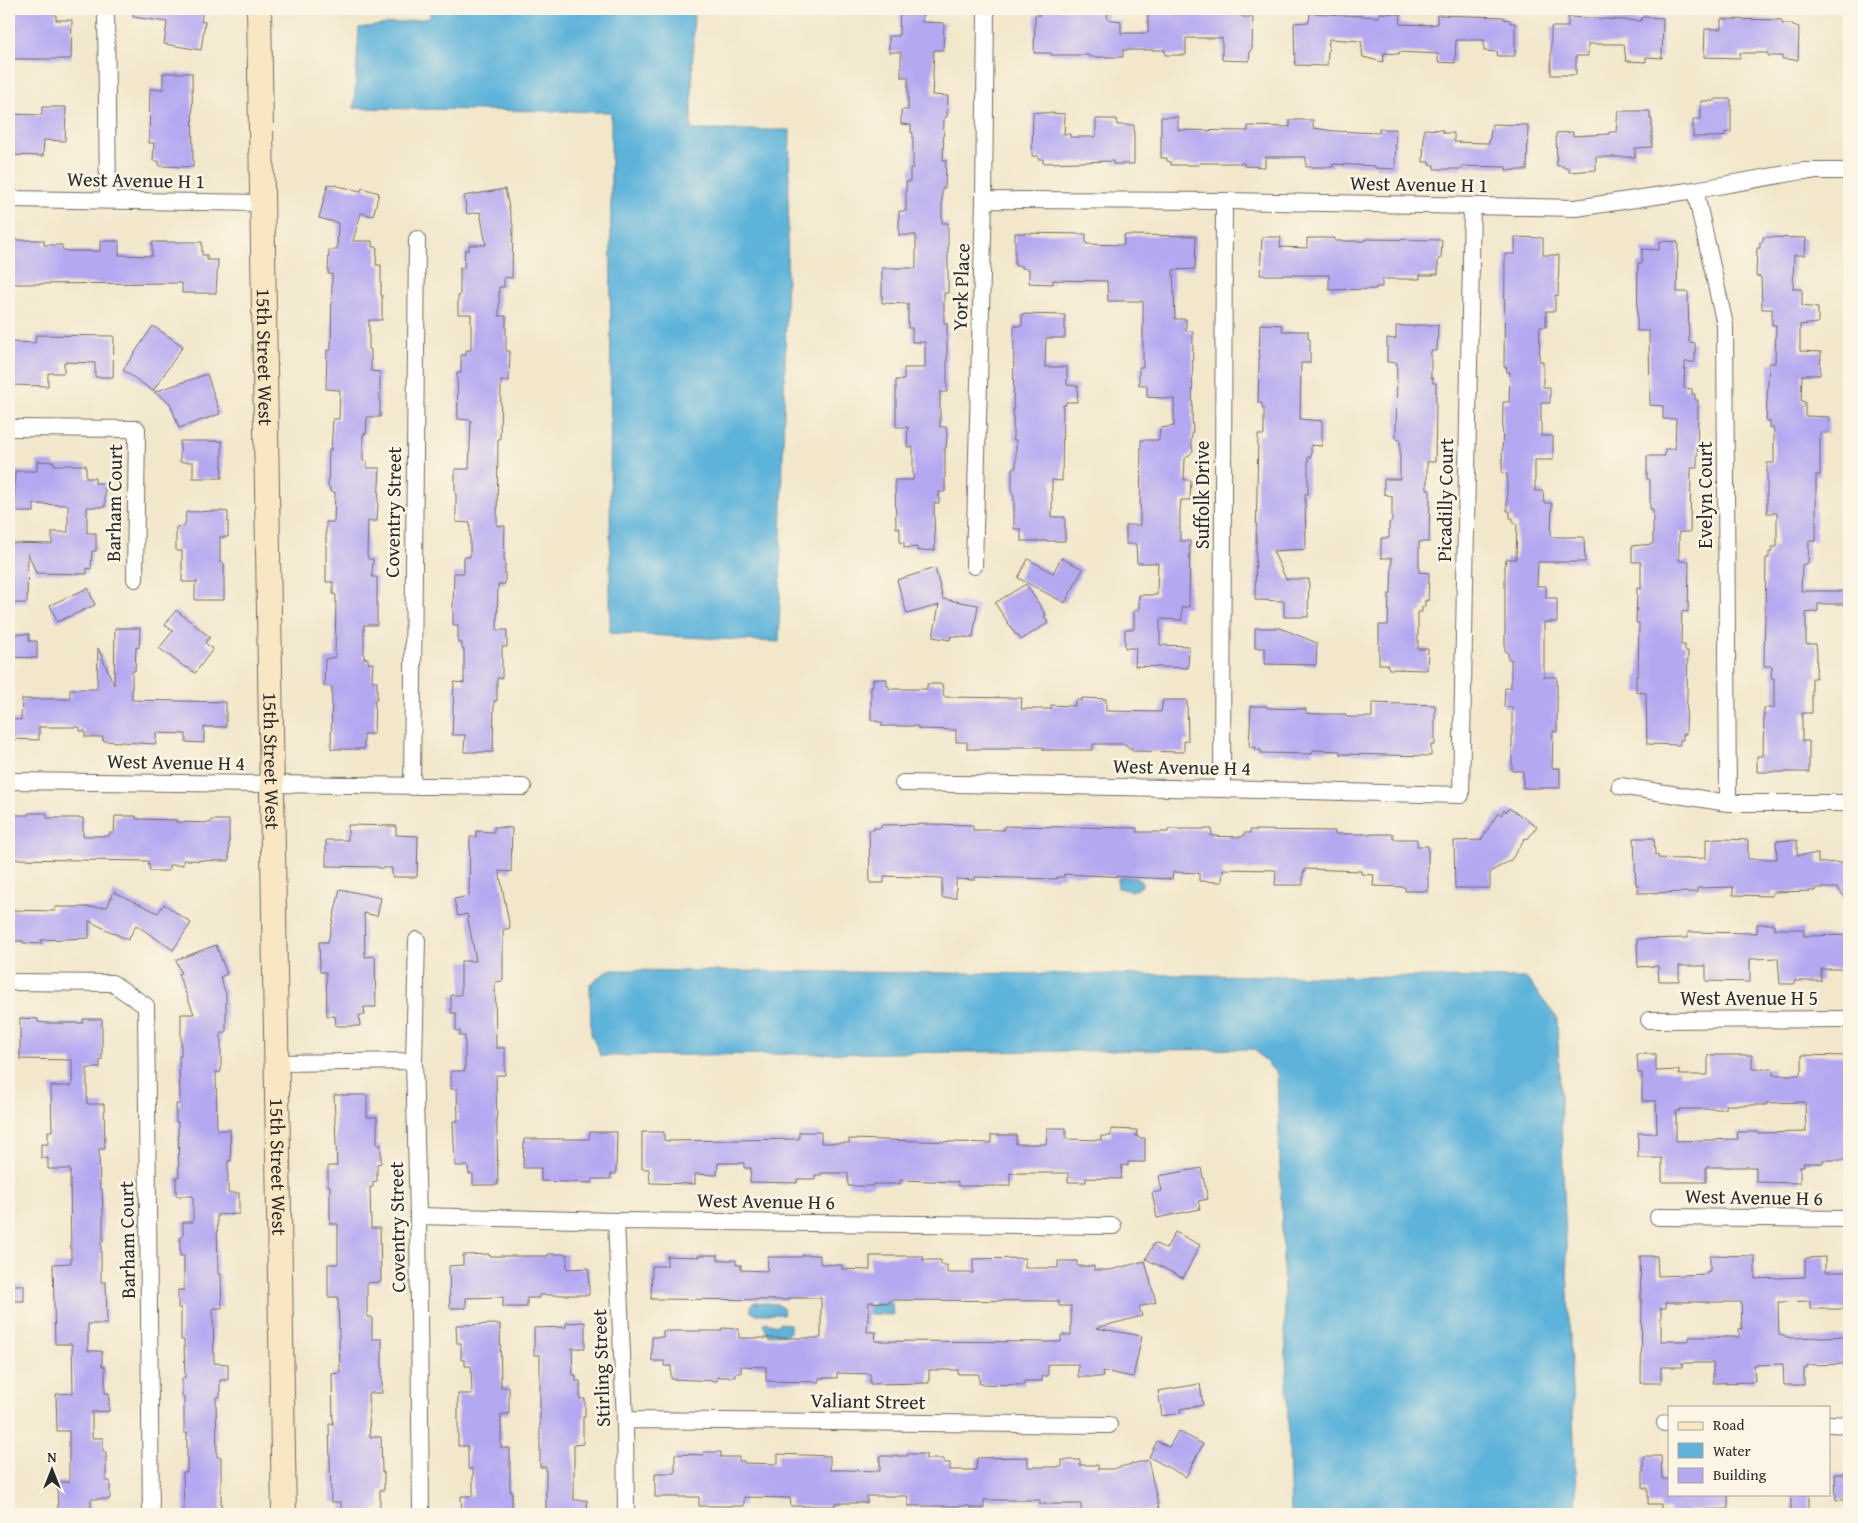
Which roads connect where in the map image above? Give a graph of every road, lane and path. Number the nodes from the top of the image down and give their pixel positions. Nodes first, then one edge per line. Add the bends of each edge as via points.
1 (106, 9) edge
2 (259, 9) edge
3 (986, 9) edge
4 (1849, 171) edge
5 (1695, 190) junction
6 (9, 200) edge
7 (984, 200) junction
8 (108, 201) junction
9 (1224, 202) junction
10 (262, 203) junction
11 (1472, 206) junction
12 (417, 238) dead end
13 (9, 428) edge
14 (974, 566) dead end
15 (135, 579) dead end
16 (9, 782) edge
17 (903, 783) dead end
18 (271, 785) junction
19 (412, 786) junction
20 (1620, 786) dead end
21 (523, 787) dead end
22 (1222, 789) junction
23 (1461, 795) joint
24 (1728, 803) junction
25 (1849, 803) edge
26 (417, 940) dead end
27 (9, 982) edge
28 (1849, 1019) edge
29 (1649, 1020) dead end
30 (414, 1060) junction
31 (278, 1063) junction
32 (418, 1216) junction
33 (1658, 1217) dead end
34 (1849, 1219) edge
35 (616, 1221) junction
36 (1113, 1226) dead end
37 (625, 1420) junction
38 (1830, 1424) edge
39 (1110, 1425) dead end
40 (1849, 1425) edge
41 (152, 1514) edge
42 (284, 1514) edge
43 (421, 1514) edge
44 (626, 1514) edge

1 - 8 street
2 - 10 street, 15th Street West
3 - 7 street, York Place
4 - 5 street, West Avenue H 1 via 1803,171
5 - 11 street, West Avenue H 1 via 1576,208
5 - 24 street, Evelyn Court via 1725,324
6 - 8 street, West Avenue H 1
7 - 9 street, West Avenue H 1
7 - 14 street, York Place
8 - 10 street, West Avenue H 1
9 - 11 street, West Avenue H 1
9 - 22 street, Suffolk Drive
10 - 18 street, 15th Street West
11 - 23 street, Picadilly Court
12 - 19 street, Coventry Street
13 - 15 street, Barham Court via 137,429
16 - 18 street, West Avenue H 4
17 - 22 street, West Avenue H 4
18 - 19 street, West Avenue H 4
18 - 31 street, 15th Street West
19 - 21 street, West Avenue H 4
20 - 24 street
22 - 23 street, West Avenue H 4
24 - 25 street
26 - 30 street, Coventry Street
27 - 41 street, Barham Court via 112,983 146,1006
28 - 29 street, West Avenue H 5
30 - 31 street
30 - 32 street, Coventry Street
31 - 42 street, 15th Street West
32 - 35 street, West Avenue H 6
32 - 43 street, Coventry Street
33 - 34 street, West Avenue H 6
35 - 36 street, West Avenue H 6
35 - 37 street, Stirling Street
37 - 39 street, Valiant Street
37 - 44 street, Stirling Street
38 - 40 street

